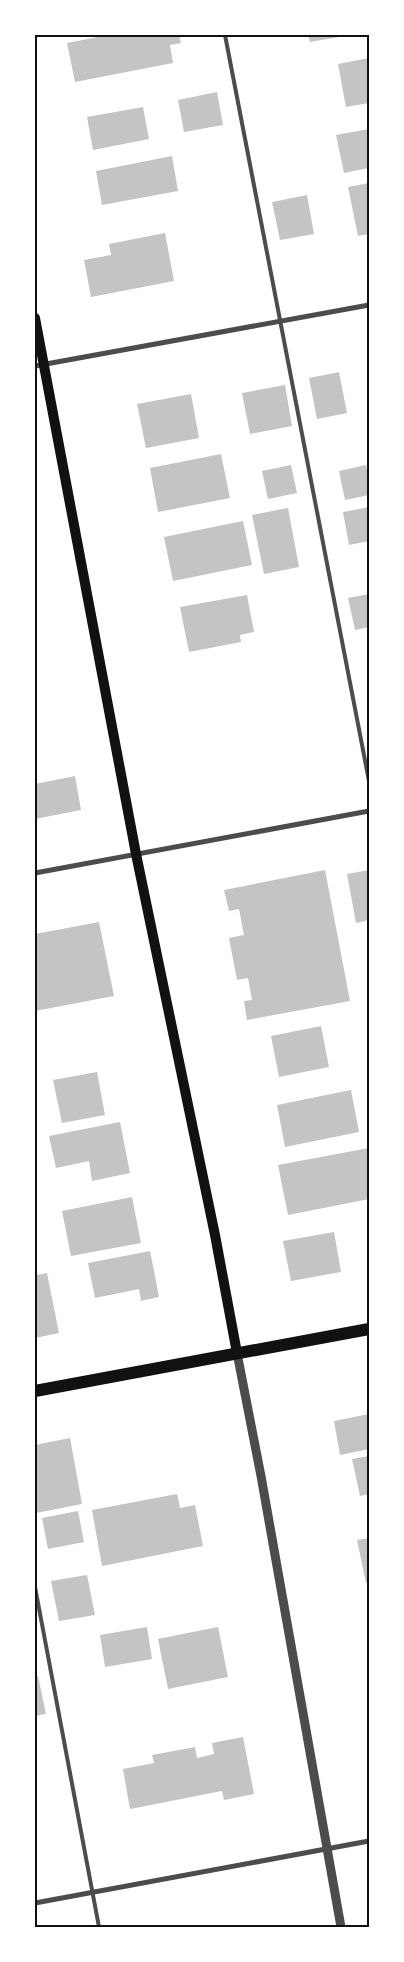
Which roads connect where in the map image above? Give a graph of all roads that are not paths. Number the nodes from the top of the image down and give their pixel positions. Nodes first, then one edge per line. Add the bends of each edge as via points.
1 (225, 35) edge
2 (369, 305) edge
3 (35, 318) edge
4 (281, 321) junction
5 (40, 365) edge
6 (369, 781) edge
7 (369, 811) edge
8 (136, 854) junction
9 (35, 873) edge
10 (369, 1329) edge
11 (237, 1353) junction
12 (35, 1391) edge
13 (35, 1586) edge
14 (369, 1841) edge
15 (327, 1850) junction
16 (92, 1893) junction
17 (35, 1904) edge
18 (99, 1927) edge
19 (341, 1927) edge

1 - 4 lane
2 - 4 street
3 - 5 main road
4 - 5 street
4 - 6 lane
5 - 8 main road
7 - 8 street
8 - 9 street
8 - 11 main road
10 - 11 main road
11 - 12 main road
11 - 15 street
13 - 16 lane
14 - 15 street
15 - 16 street
15 - 19 street
16 - 17 street
16 - 18 lane

